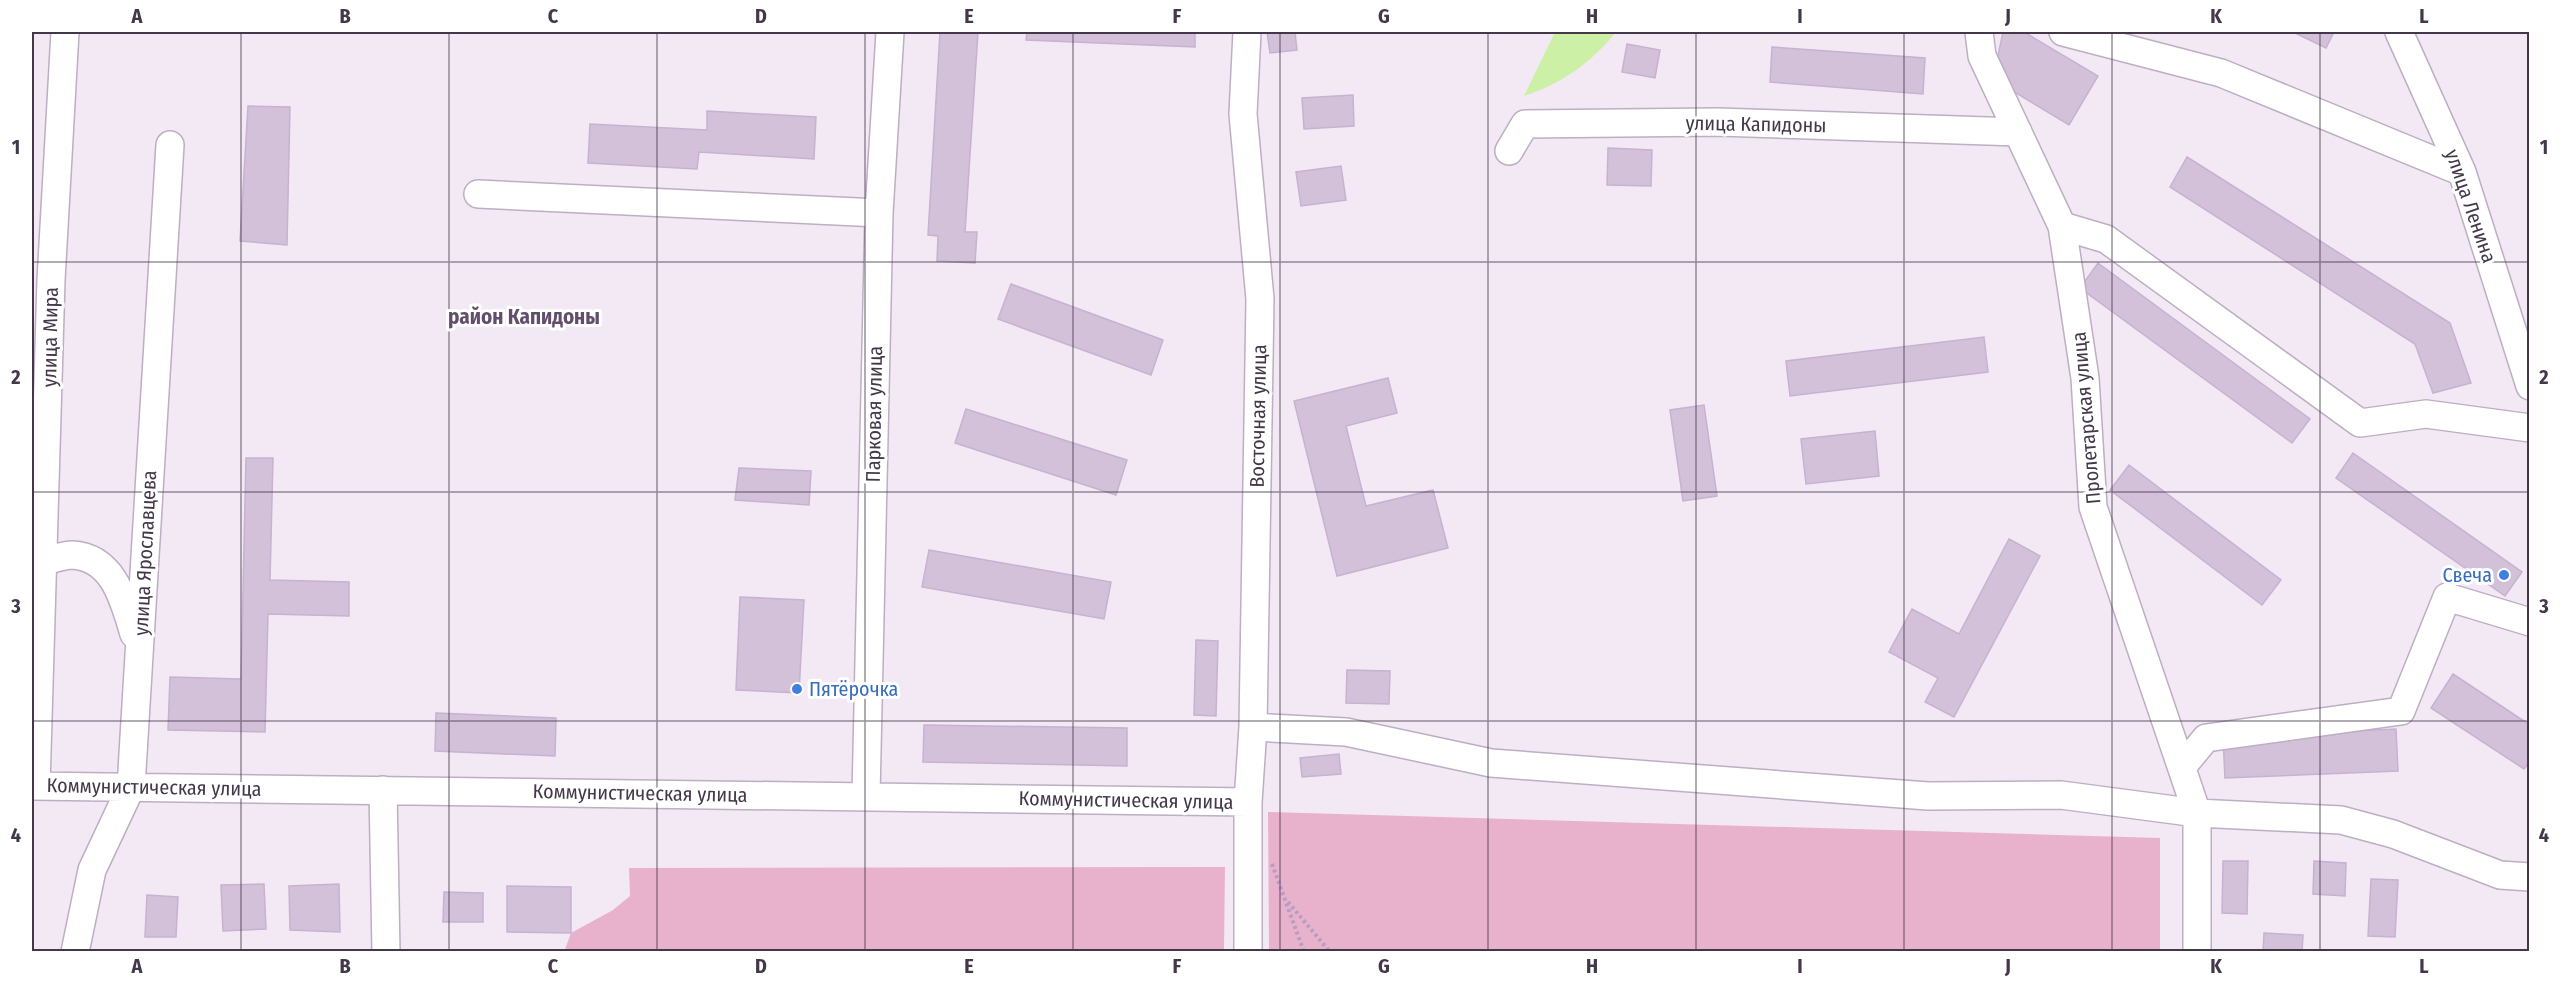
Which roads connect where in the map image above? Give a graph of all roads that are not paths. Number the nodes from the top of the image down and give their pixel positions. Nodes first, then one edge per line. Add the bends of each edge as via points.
1 (65, 32) edge
2 (890, 32) edge
3 (1247, 32) edge
4 (1979, 32) edge
5 (2063, 32) edge
6 (2399, 32) edge
7 (2018, 132) junction
8 (170, 145) dead end
9 (1509, 151) dead end
10 (2462, 172) junction
11 (478, 194) dead end
12 (879, 213) junction
13 (2062, 226) junction
14 (2529, 318) edge
15 (2519, 350) junction
16 (2529, 386) edge
17 (2529, 428) edge
18 (45, 561) junction
19 (2529, 622) edge
20 (139, 649) junction
21 (1253, 727) junction
22 (2182, 767) junction
23 (34, 786) edge
24 (131, 787) junction
25 (384, 790) junction
26 (866, 796) junction
27 (1248, 802) junction
28 (2197, 813) junction
29 (2529, 877) edge
30 (75, 951) edge
31 (386, 951) edge
32 (1248, 951) edge
33 (2197, 951) edge

1 - 18 street, улица Мира via 51,280
2 - 12 street, Парковая улица
3 - 21 street, Восточная улица via 1243,114 1260,299
4 - 7 street, Пролетарская улица via 1982,56
5 - 10 street via 2221,73
6 - 10 street, улица Ленина
7 - 9 street, улица Капидоны via 1718,122 1525,124
7 - 13 street, Пролетарская улица
8 - 20 street, улица Ярославцева
10 - 15 street, улица Ленина
11 - 12 street
12 - 26 street, Парковая улица
13 - 17 street via 2106,239 2360,423 2426,414
13 - 22 street, Пролетарская улица via 2085,378 2093,507
14 - 15 street
15 - 16 street, улица Ленина
18 - 20 street via 72,555 99,562 121,591
18 - 23 street, улица Мира
19 - 22 street via 2447,597 2401,711 2206,738
20 - 24 street, улица Ярославцева
21 - 27 street, Восточная улица
21 - 28 street via 1346,732 1491,763 1928,796 2061,795
22 - 28 street, Пролетарская улица
23 - 24 street, Коммунистическая улица
24 - 25 street, Коммунистическая улица
24 - 30 street, улица Ярославцева via 92,870
25 - 26 street, Коммунистическая улица
25 - 31 street
26 - 27 street, Коммунистическая улица
27 - 32 street, Восточная улица
28 - 29 street via 2341,820 2393,834 2500,875
28 - 33 street, Пролетарская улица

